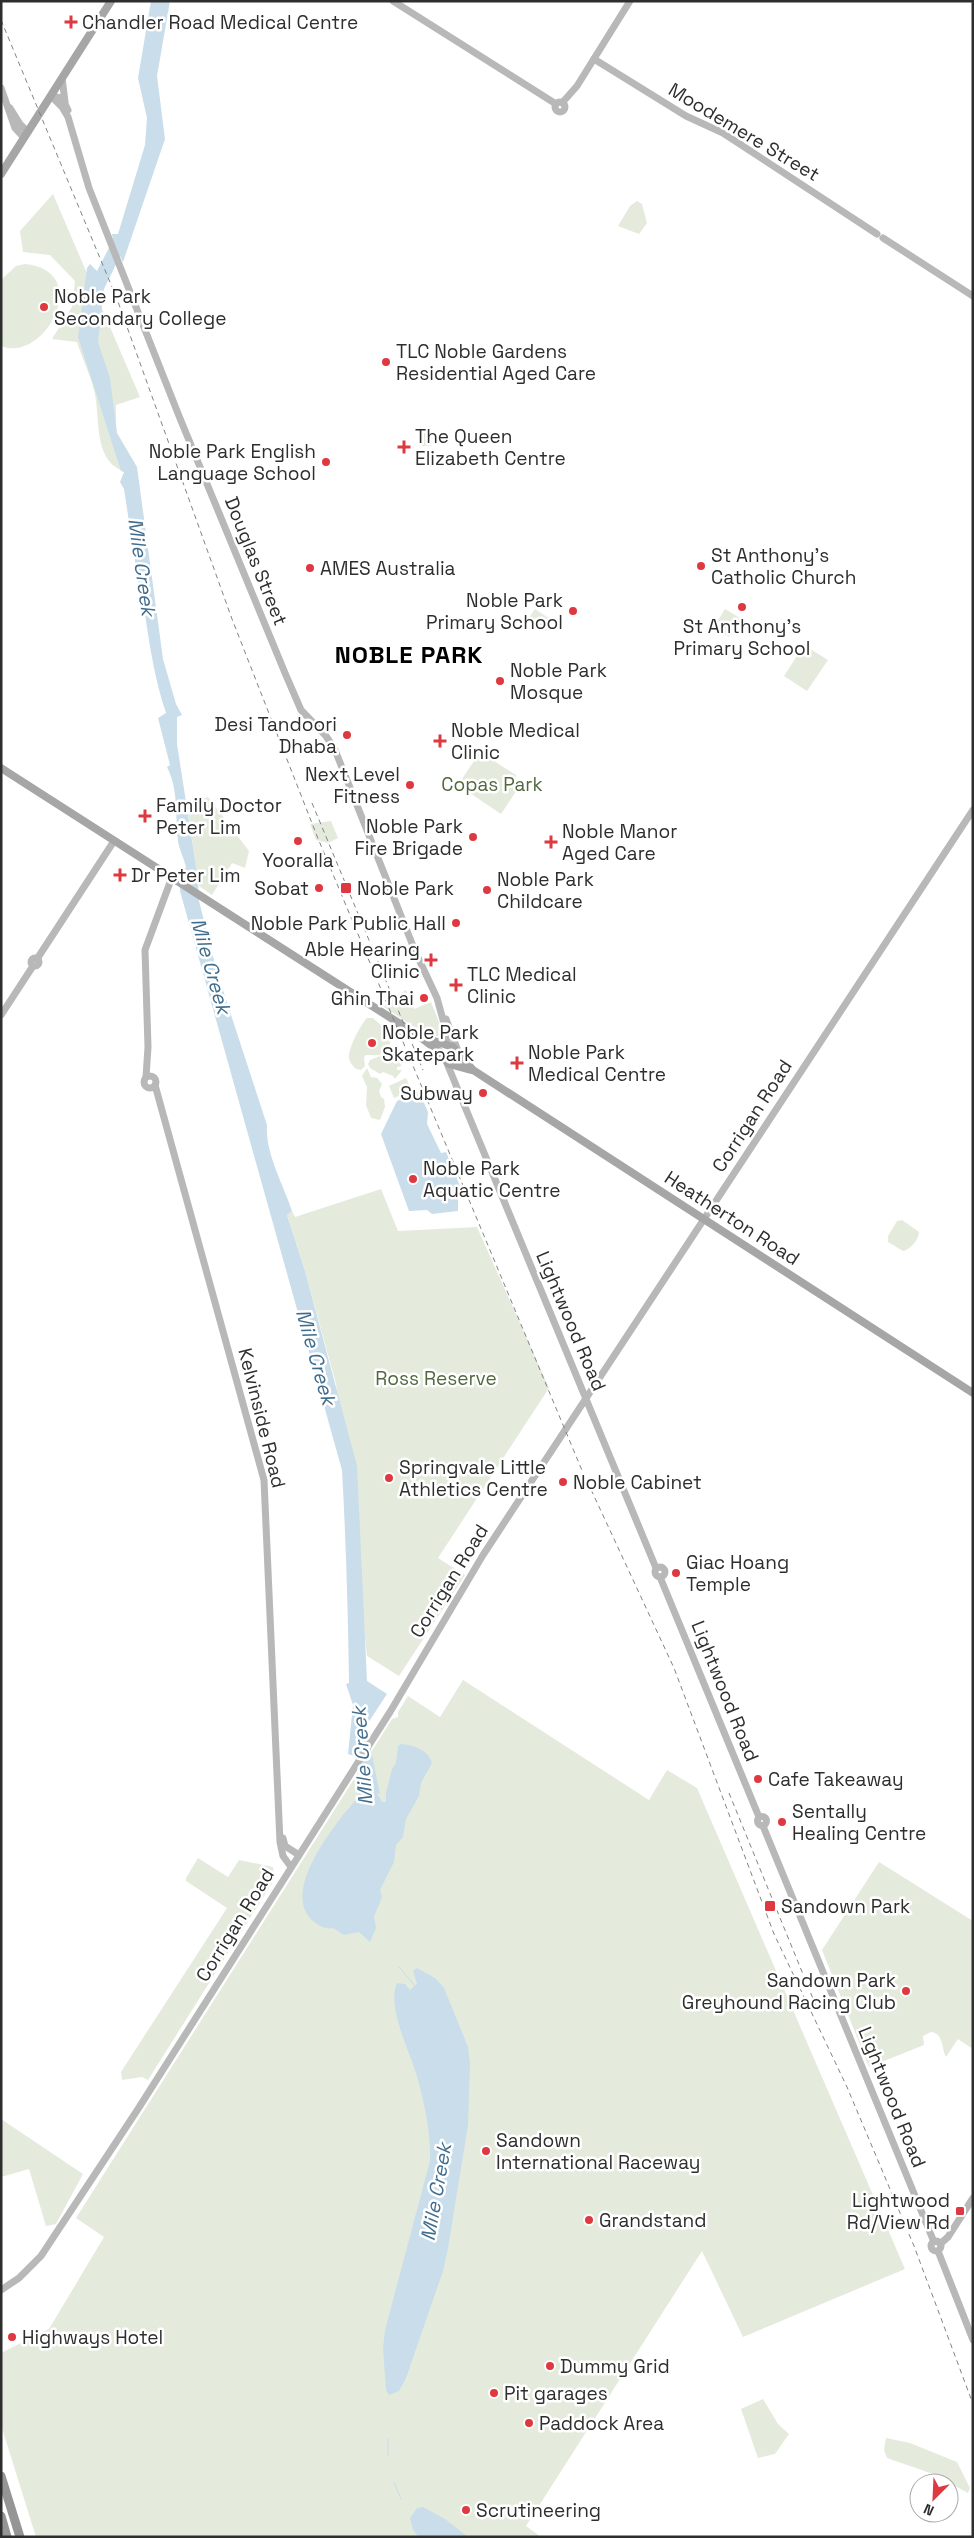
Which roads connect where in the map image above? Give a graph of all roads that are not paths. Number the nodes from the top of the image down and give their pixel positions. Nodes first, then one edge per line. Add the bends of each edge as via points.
1 (111, 1) edge
2 (393, 1) edge
3 (630, 1) edge
4 (594, 59) junction
5 (62, 78) junction
6 (1, 88) edge
7 (51, 96) junction
8 (66, 105) junction
9 (45, 106) junction
10 (69, 119) junction
11 (26, 135) junction
12 (1, 174) edge
13 (973, 296) edge
14 (1, 768) edge
15 (973, 810) edge
16 (114, 841) junction
17 (172, 877) junction
18 (439, 1005) junction
19 (1, 1016) edge
20 (446, 1029) junction
21 (419, 1036) junction
22 (427, 1039) junction
23 (447, 1044) junction
24 (459, 1052) junction
25 (446, 1061) junction
26 (456, 1065) junction
27 (473, 1070) junction
28 (456, 1086) junction
29 (704, 1219) junction
30 (973, 1393) edge
31 (586, 1400) junction
32 (281, 1828) junction
33 (299, 1855) junction
34 (291, 1867) junction
35 (973, 2198) edge
36 (937, 2243) junction
37 (1, 2290) edge
38 (973, 2340) edge
39 (1, 2476) edge
40 (1, 2516) edge
41 (7, 2537) edge
42 (20, 2537) edge

1 - 5 main road
2 - 4 main road via 559,103 577,86
3 - 4 main road
4 - 13 main road, Moodemere Street via 686,116 723,134
5 - 7 main road
5 - 8 main road, Douglas Street
6 - 11 main road
7 - 8 main road via 61,98
7 - 9 main road
7 - 10 main road, Douglas Street
8 - 10 main road, Douglas Street
9 - 10 main road via 59,109
9 - 11 main road
10 - 18 main road, Douglas Street via 89,188 285,673 302,712 335,750
11 - 12 main road
14 - 16 main road
15 - 29 main road, Corrigan Road
16 - 17 main road
16 - 19 main road
17 - 21 main road
17 - 32 main road, Kelvinside Road via 145,950 150,1077 145,1083 152,1086 162,1116 264,1480
18 - 20 main road, Douglas Street
18 - 24 main road, Douglas Street via 449,1022
20 - 22 main road via 439,1038
20 - 23 main road, Douglas Street
21 - 22 main road
21 - 25 main road via 440,1052
22 - 23 main road
23 - 24 main road, Heatherton Road
23 - 25 main road
24 - 26 main road via 460,1059
24 - 27 main road, Heatherton Road
25 - 26 main road, Heatherton Road
25 - 28 main road, Lightwood Road
26 - 27 main road, Heatherton Road
26 - 28 main road, Lightwood Road
27 - 29 main road, Heatherton Road
28 - 31 main road, Lightwood Road
29 - 30 main road, Heatherton Road
29 - 31 main road, Corrigan Road
31 - 33 main road, Corrigan Road via 483,1555 358,1764
31 - 36 main road, Lightwood Road via 656,1568 661,1566 665,1570 660,1577 759,1817 766,1820 763,1826
32 - 33 main road, Kelvinside Road via 285,1846
32 - 34 main road, Kelvinside Road via 283,1856
33 - 34 main road, Corrigan Road
34 - 37 main road, Corrigan Road via 41,2256 19,2278
35 - 36 main road via 948,2237
36 - 38 main road, Lightwood Road via 932,2248 938,2251
39 - 42 highway
40 - 41 highway

